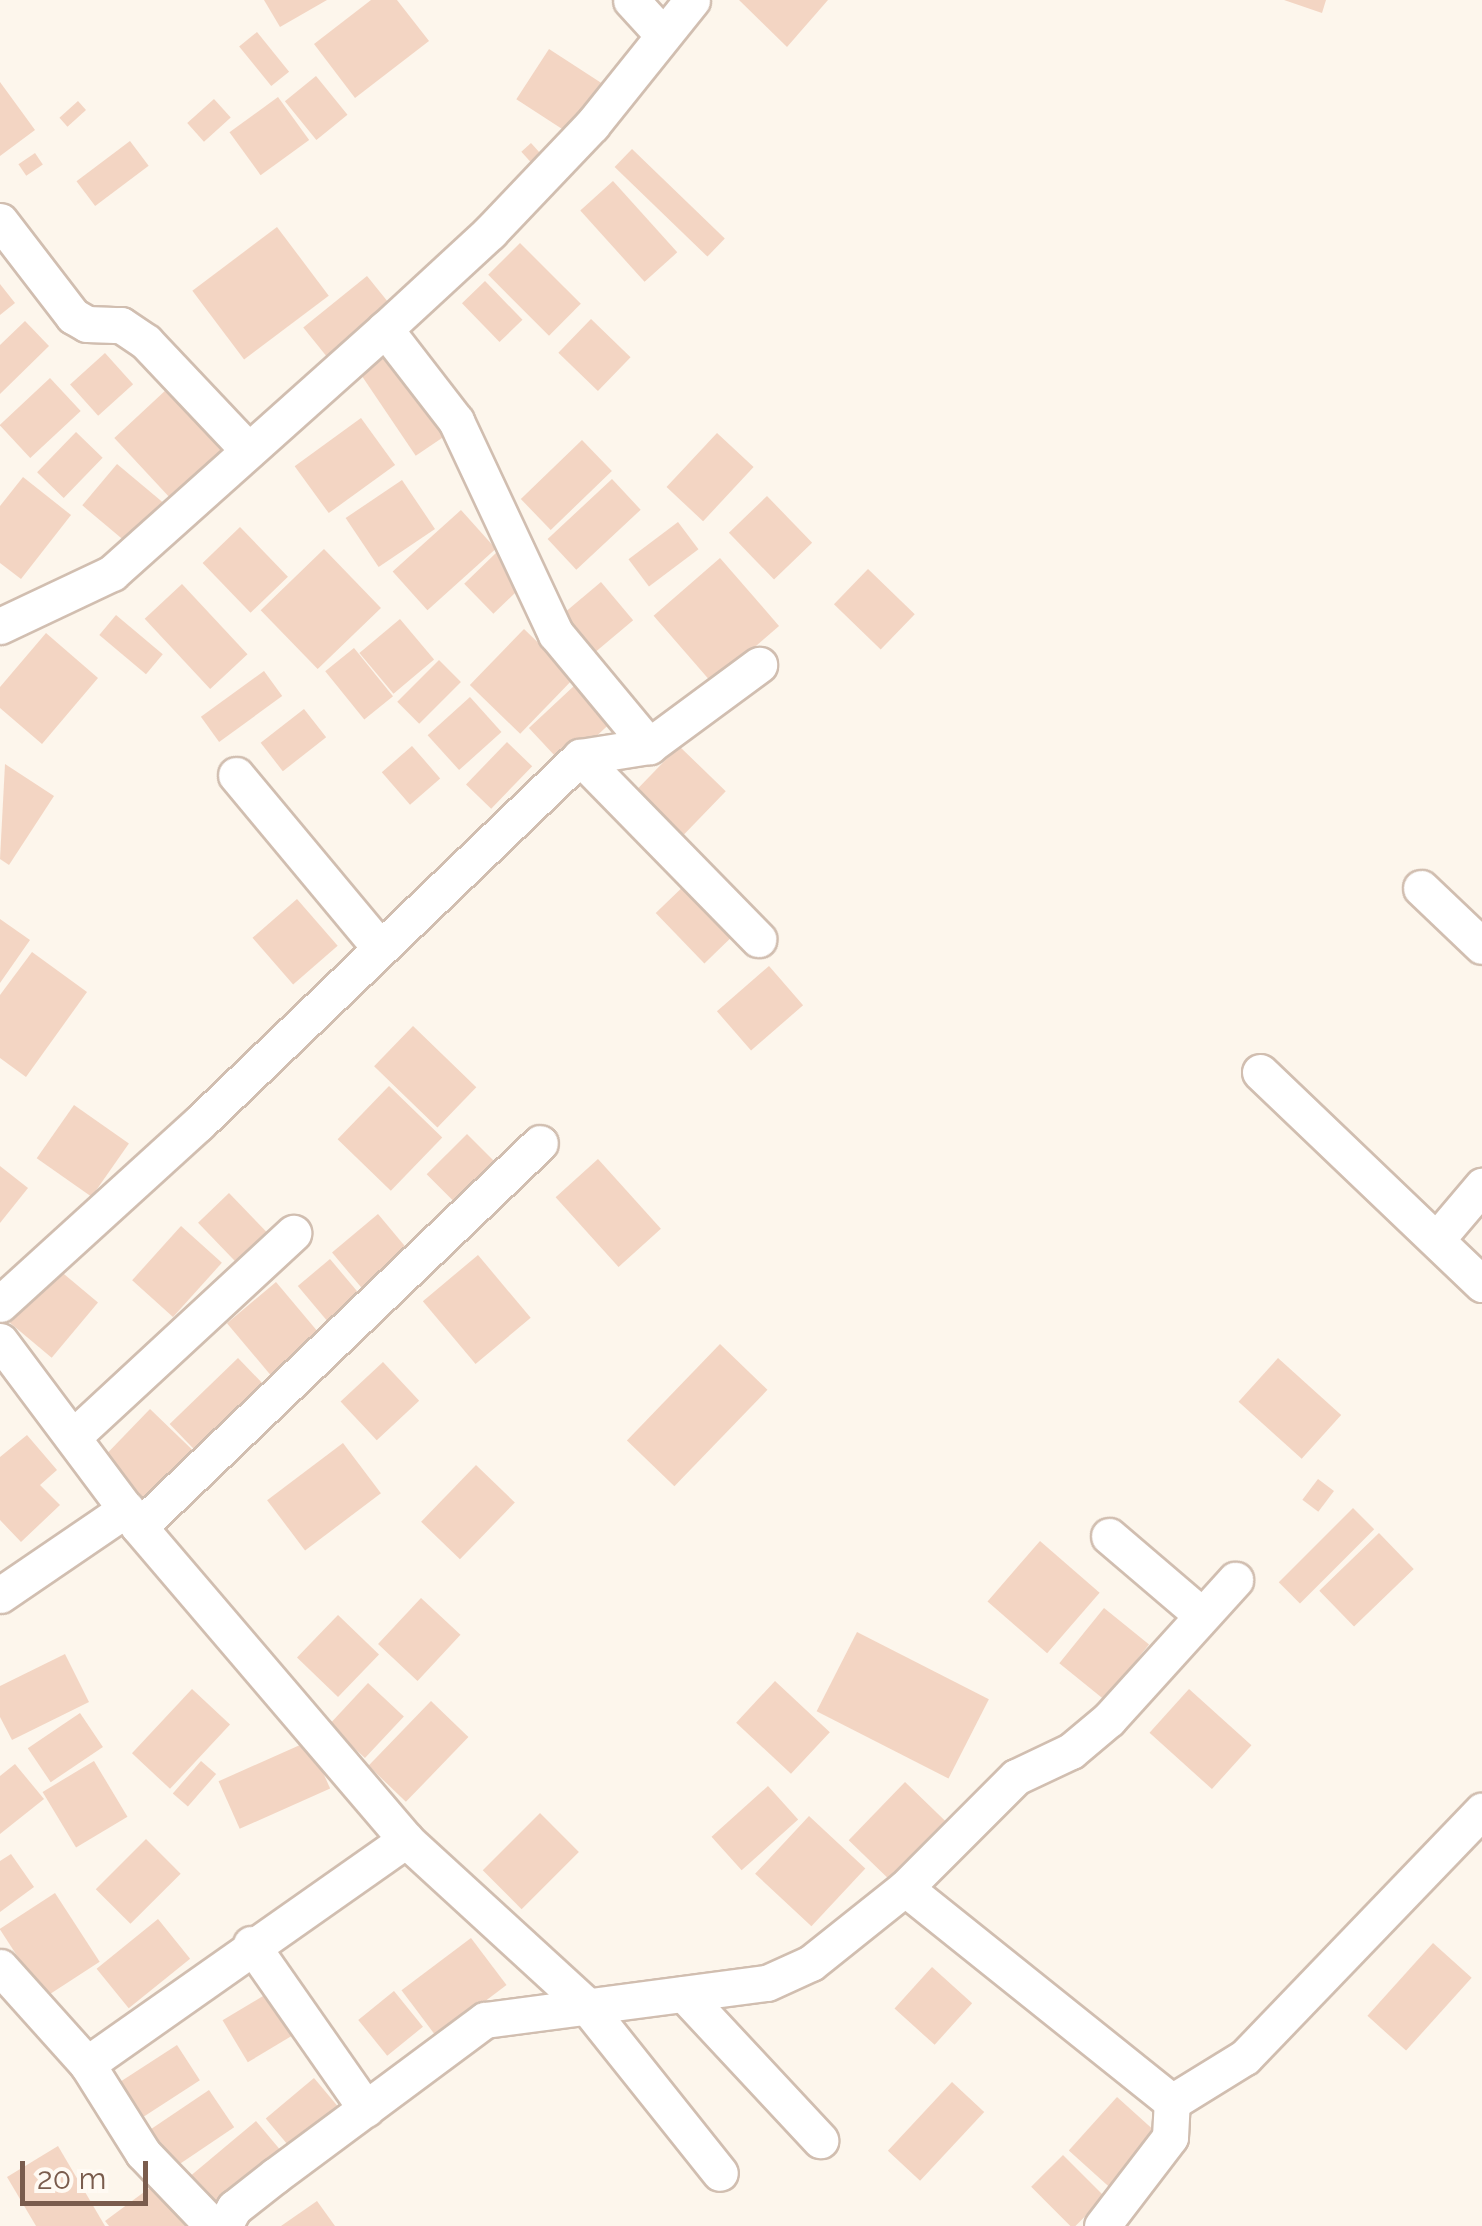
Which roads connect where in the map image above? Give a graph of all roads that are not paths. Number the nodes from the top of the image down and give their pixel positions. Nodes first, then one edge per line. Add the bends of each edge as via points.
1 (631, 0) edge
2 (692, 0) edge
3 (662, 34) junction
4 (0, 221) edge
5 (385, 329) junction
6 (248, 450) junction
7 (0, 626) edge
8 (759, 665) dead end
9 (649, 746) junction
10 (580, 757) junction
11 (236, 775) dead end
12 (1422, 888) dead end
13 (758, 939) dead end
14 (1482, 946) edge
15 (380, 948) junction
16 (1260, 1072) dead end
17 (540, 1142) dead end
18 (1482, 1186) edge
19 (293, 1234) dead end
20 (1436, 1239) junction
21 (1482, 1284) edge
22 (0, 1304) edge
23 (0, 1341) edge
24 (74, 1436) junction
25 (132, 1518) junction
26 (1109, 1536) dead end
27 (1235, 1580) dead end
28 (0, 1595) edge
29 (1199, 1612) junction
30 (1478, 1824) edge
31 (406, 1840) junction
32 (904, 1888) junction
33 (252, 1944) junction
34 (0, 1967) edge
35 (684, 1994) junction
36 (585, 2004) junction
37 (87, 2064) junction
38 (1172, 2102) junction
39 (366, 2109) junction
40 (820, 2140) dead end
41 (720, 2173) dead end
42 (213, 2226) edge
43 (224, 2226) edge
44 (1102, 2226) edge

1 - 3 street
2 - 3 street
3 - 5 street via 592,124
4 - 6 street via 74,316 87,324 121,325 146,342
5 - 6 street
5 - 9 street via 456,421 556,634
6 - 7 street via 93,586 43,602
8 - 9 street
9 - 10 street
10 - 13 street
10 - 15 street
11 - 15 street
12 - 14 street
15 - 22 street
16 - 20 street
17 - 25 street
18 - 20 street
19 - 24 street
20 - 21 street
23 - 24 street
24 - 25 street
25 - 28 street
25 - 31 street
26 - 29 street
27 - 29 street
29 - 32 street via 1109,1719 1071,1752 1016,1777
30 - 38 street via 1245,2058
31 - 33 street
31 - 36 street
32 - 35 street via 796,1972 750,1988
32 - 38 street
33 - 37 street
33 - 39 street
34 - 37 street
35 - 36 street
35 - 40 street
36 - 39 street via 485,2020
36 - 41 street
37 - 42 street via 143,2153
38 - 44 street via 1170,2137
39 - 43 street via 234,2208

